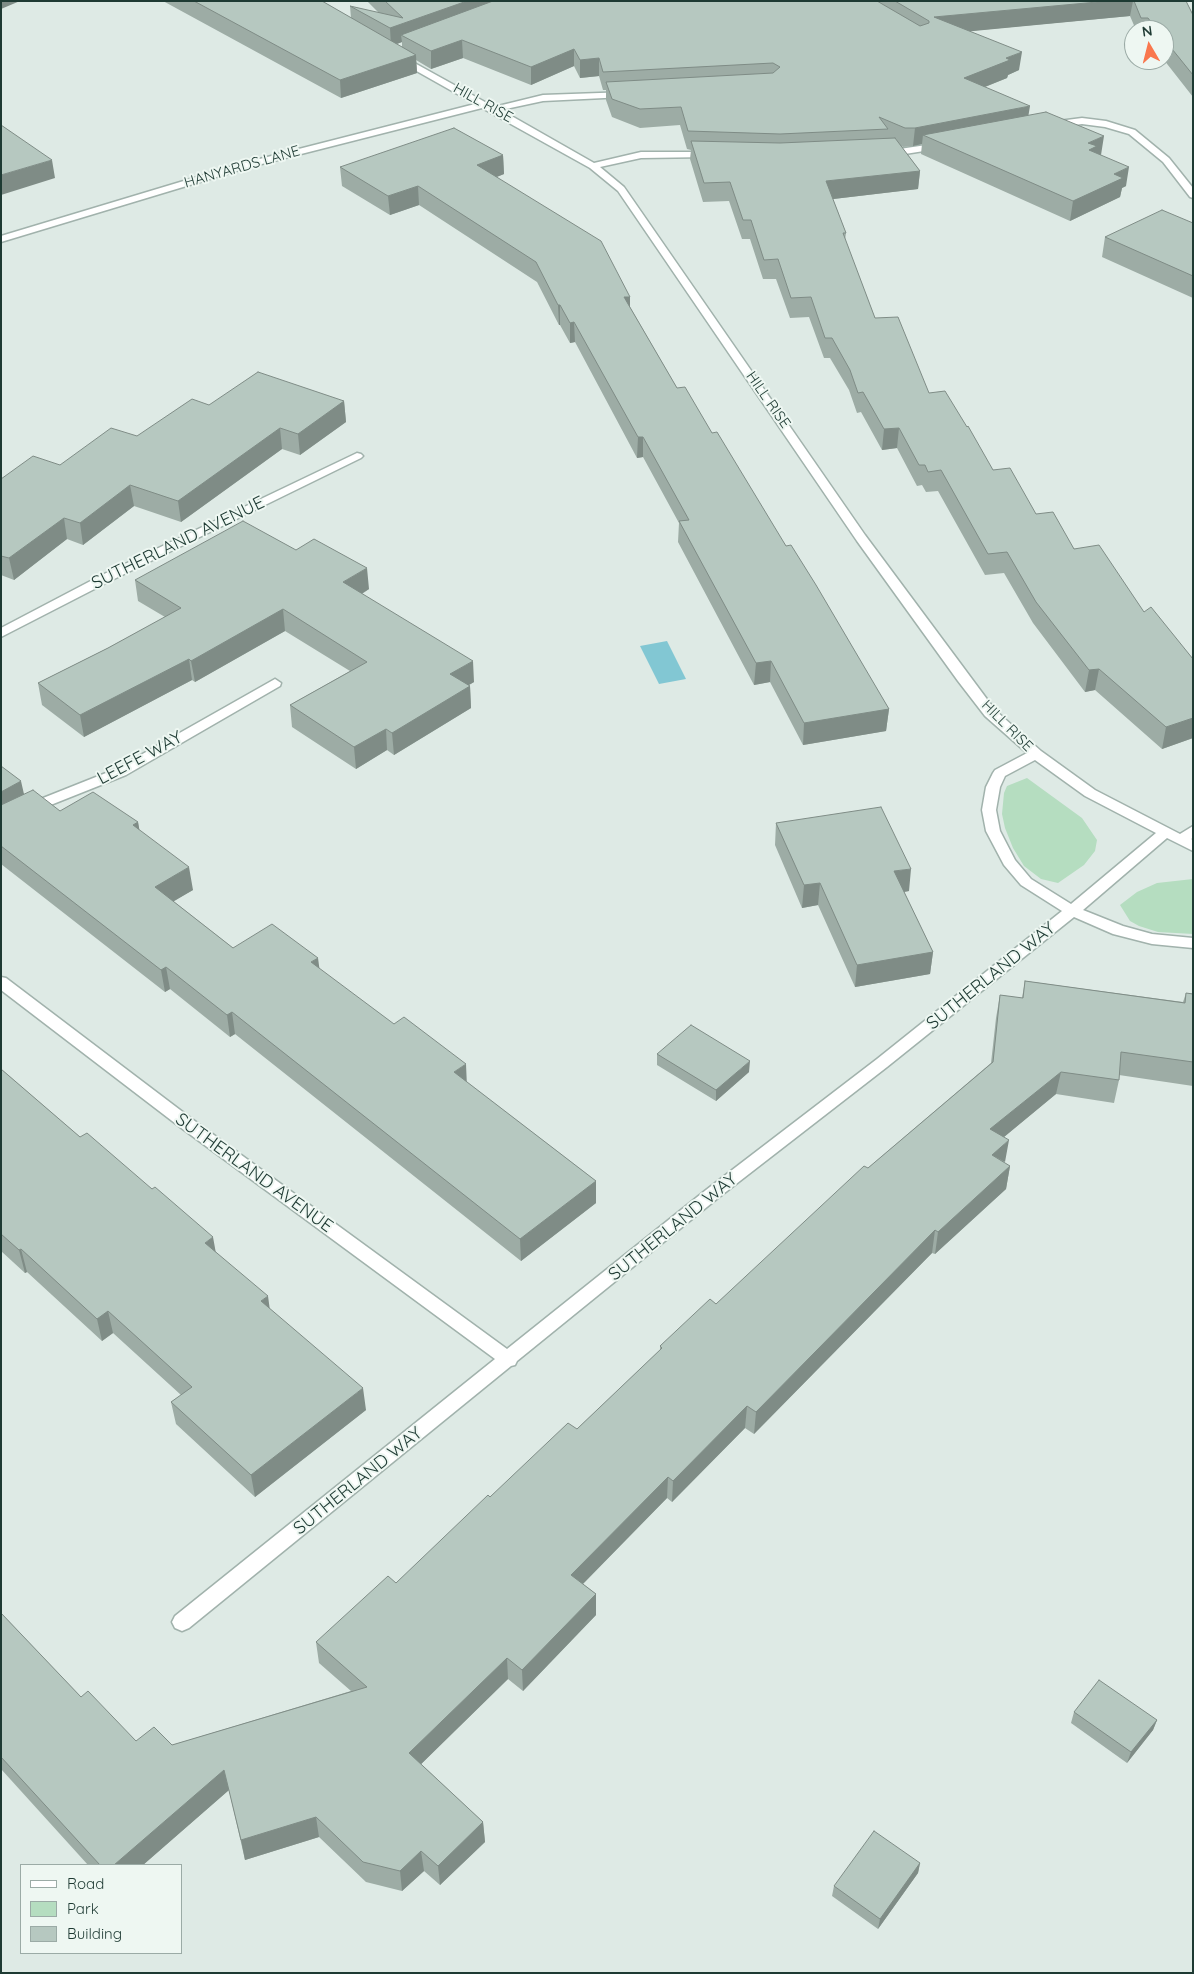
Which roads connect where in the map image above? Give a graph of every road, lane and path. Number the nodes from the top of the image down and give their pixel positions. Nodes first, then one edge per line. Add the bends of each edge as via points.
1 (389, 52) edge
2 (630, 94) edge
3 (490, 106) junction
4 (1037, 127) edge
5 (953, 144) edge
6 (877, 154) edge
7 (719, 155) edge
8 (593, 166) junction
9 (1193, 195) edge
10 (1, 240) edge
11 (357, 456) dead end
12 (1, 634) edge
13 (275, 683) dead end
14 (1036, 754) junction
15 (1, 825) edge
16 (1193, 830) edge
17 (1165, 832) junction
18 (1187, 843) edge
19 (1072, 910) junction
20 (1193, 943) edge
21 (1, 982) edge
22 (509, 1360) junction
23 (182, 1622) dead end

1 - 3 street, HILL RISE
2 - 3 street, HANYARDS LANE via 543,98
3 - 8 street, HILL RISE
3 - 10 street, HANYARDS LANE via 252,163
4 - 9 street via 1082,121 1132,132 1166,160
5 - 6 street
7 - 8 street via 641,155
8 - 14 street, HILL RISE via 621,189 861,538 963,678 990,713
11 - 12 street, SUTHERLAND AVENUE via 106,578
13 - 15 street, LEEFE WAY via 121,772 33,807
14 - 17 street, HILL RISE via 1090,793
14 - 19 street via 1000,773 993,787 989,810 993,831 1009,862 1026,882
16 - 18 street
17 - 18 street, HILL RISE
17 - 19 street, SUTHERLAND WAY
19 - 20 street via 1118,930 1152,939
19 - 22 street, SUTHERLAND WAY via 890,1057 712,1194
21 - 22 street, SUTHERLAND AVENUE via 186,1123
22 - 23 street, SUTHERLAND WAY

